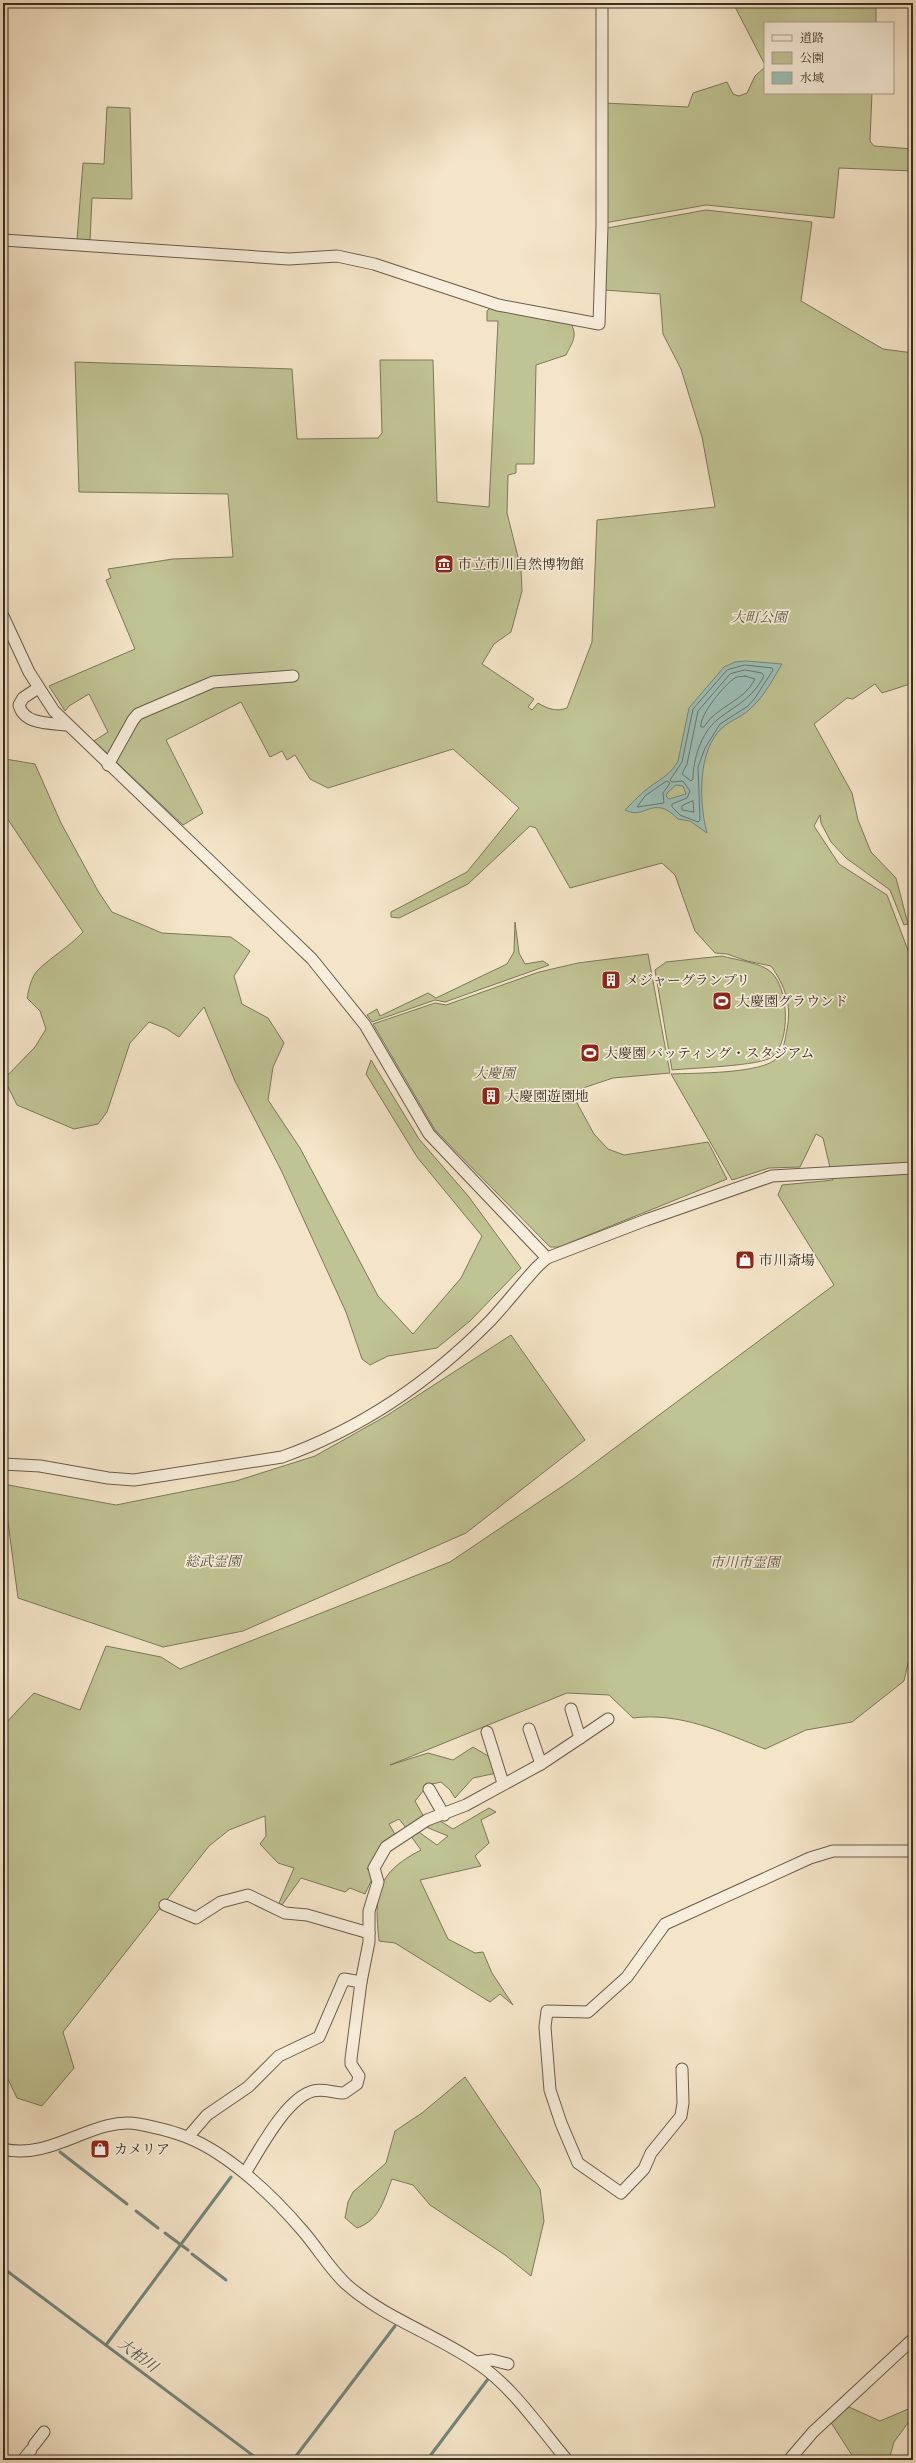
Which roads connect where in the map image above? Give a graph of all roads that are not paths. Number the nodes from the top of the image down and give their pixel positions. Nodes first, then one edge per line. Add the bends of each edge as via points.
1 (602, 3) edge
2 (3, 240) edge
3 (3, 616) edge
4 (293, 676) dead end
5 (38, 688) junction
6 (67, 725) junction
7 (108, 765) junction
8 (913, 1168) edge
9 (548, 1258) junction
10 (3, 1464) edge
11 (571, 1708) dead end
12 (608, 1719) dead end
13 (529, 1729) dead end
14 (487, 1732) dead end
15 (580, 1738) junction
16 (541, 1764) junction
17 (504, 1783) junction
18 (429, 1789) dead end
19 (444, 1815) junction
20 (913, 1851) edge
21 (165, 1905) dead end
22 (370, 1932) junction
23 (361, 1982) junction
24 (682, 2070) dead end
25 (188, 2137) junction
26 (8, 2150) edge
27 (244, 2173) junction
28 (913, 2340) edge
29 (477, 2362) junction
30 (508, 2364) dead end
31 (44, 2432) dead end
32 (23, 2460) edge
33 (567, 2460) edge
34 (789, 2460) edge

1 - 2 street via 602,226 599,324 498,305 374,264 337,256 289,259
3 - 5 street
4 - 7 street via 213,682 138,714
5 - 6 street
5 - 6 street via 19,704 24,715 33,721
6 - 7 street
7 - 9 street via 312,959 368,1030 429,1134
8 - 9 street via 772,1176
9 - 10 street via 533,1271 489,1322 414,1388 373,1415 282,1457 134,1480 40,1466
11 - 15 street
12 - 15 street
13 - 16 street
14 - 17 street
15 - 16 street
16 - 17 street
17 - 19 street
18 - 19 street
19 - 22 street via 427,1820 386,1847 374,1865 378,1882 369,1911
20 - 24 street via 833,1851 810,1858 665,1924 627,1977 588,2012 547,2011 545,2027 550,2090 561,2123 578,2163 621,2194 644,2169 651,2153 681,2116
21 - 22 street via 196,1918 221,1902 248,1895 285,1913 307,1915
22 - 23 street
23 - 25 street via 344,1979 319,2037 279,2056 248,2088 207,2115
23 - 27 street via 351,2058 351,2064 359,2076 357,2084 344,2093 314,2090 301,2096 270,2134
25 - 26 street via 137,2124 116,2124 41,2150
25 - 27 street
27 - 29 street via 301,2229 346,2284 384,2311
28 - 34 street via 813,2432
29 - 30 street via 492,2360
29 - 33 street via 504,2386
31 - 32 street

